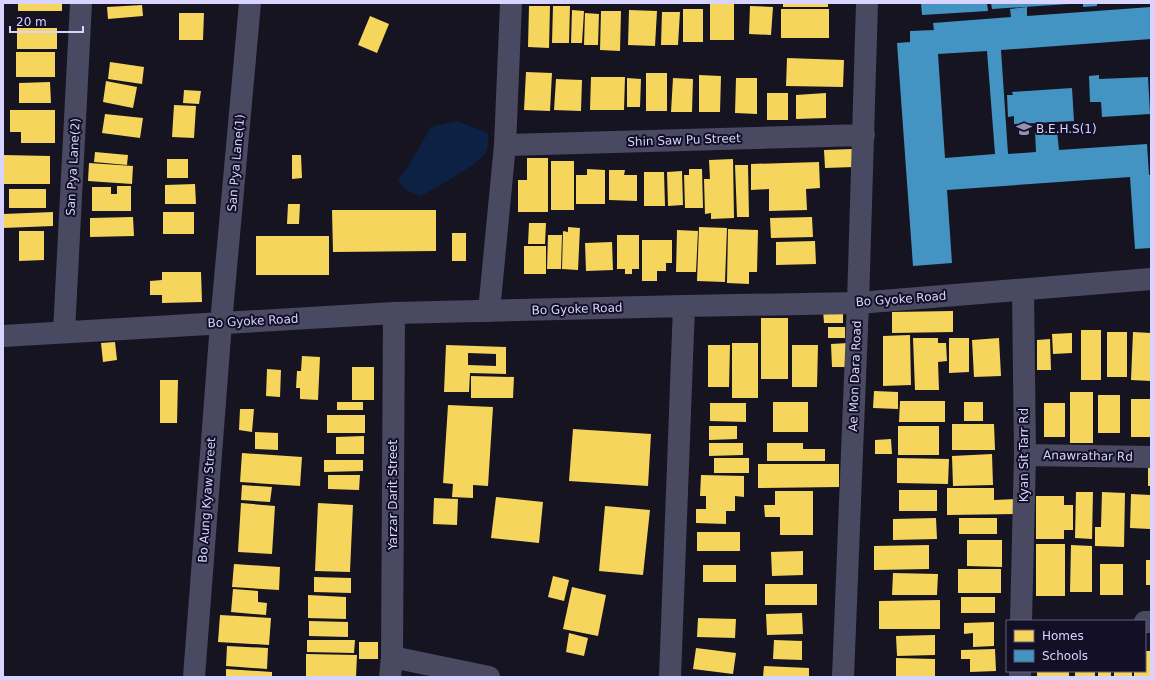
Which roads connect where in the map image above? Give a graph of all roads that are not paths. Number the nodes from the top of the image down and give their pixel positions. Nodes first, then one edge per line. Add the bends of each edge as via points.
1 (81, 3) edge
2 (250, 3) edge
3 (511, 3) edge
4 (867, 3) edge
5 (864, 135) junction
6 (505, 145) junction
7 (1151, 279) edge
8 (1023, 290) junction
9 (858, 303) junction
10 (684, 306) junction
11 (489, 311) junction
12 (394, 312) junction
13 (221, 323) junction
14 (64, 332) junction
15 (3, 336) edge
16 (1025, 455) junction
17 (1151, 457) edge
18 (1021, 620) edge
19 (391, 667) edge
20 (194, 677) edge
21 (489, 677) edge
22 (670, 677) edge
23 (843, 677) edge

1 - 14 street, San Pya Lane(2)
2 - 13 street, San Pya Lane(1)
3 - 6 street
4 - 5 street, Ae Mon Dara Road
5 - 6 street, Shin Saw Pu Street
5 - 9 street, Ae Mon Dara Road
6 - 11 street
7 - 8 street, Bo Gyoke Road
8 - 9 street, Bo Gyoke Road
8 - 16 street, Kyan Sit Tarr Rd
9 - 10 street, Bo Gyoke Road
9 - 23 street, Ae Mon Dara Road
10 - 11 street, Bo Gyoke Road
10 - 22 street
11 - 12 street, Bo Gyoke Road
12 - 13 street, Bo Gyoke Road
12 - 19 street, Yarzar Darit Street
13 - 14 street, Bo Gyoke Road
13 - 20 street, Bo Aung Kyaw Street
14 - 15 street, Bo Gyoke Road
16 - 17 street, Anawrathar Rd
16 - 18 street, Kyan Sit Tarr Rd
19 - 21 street

